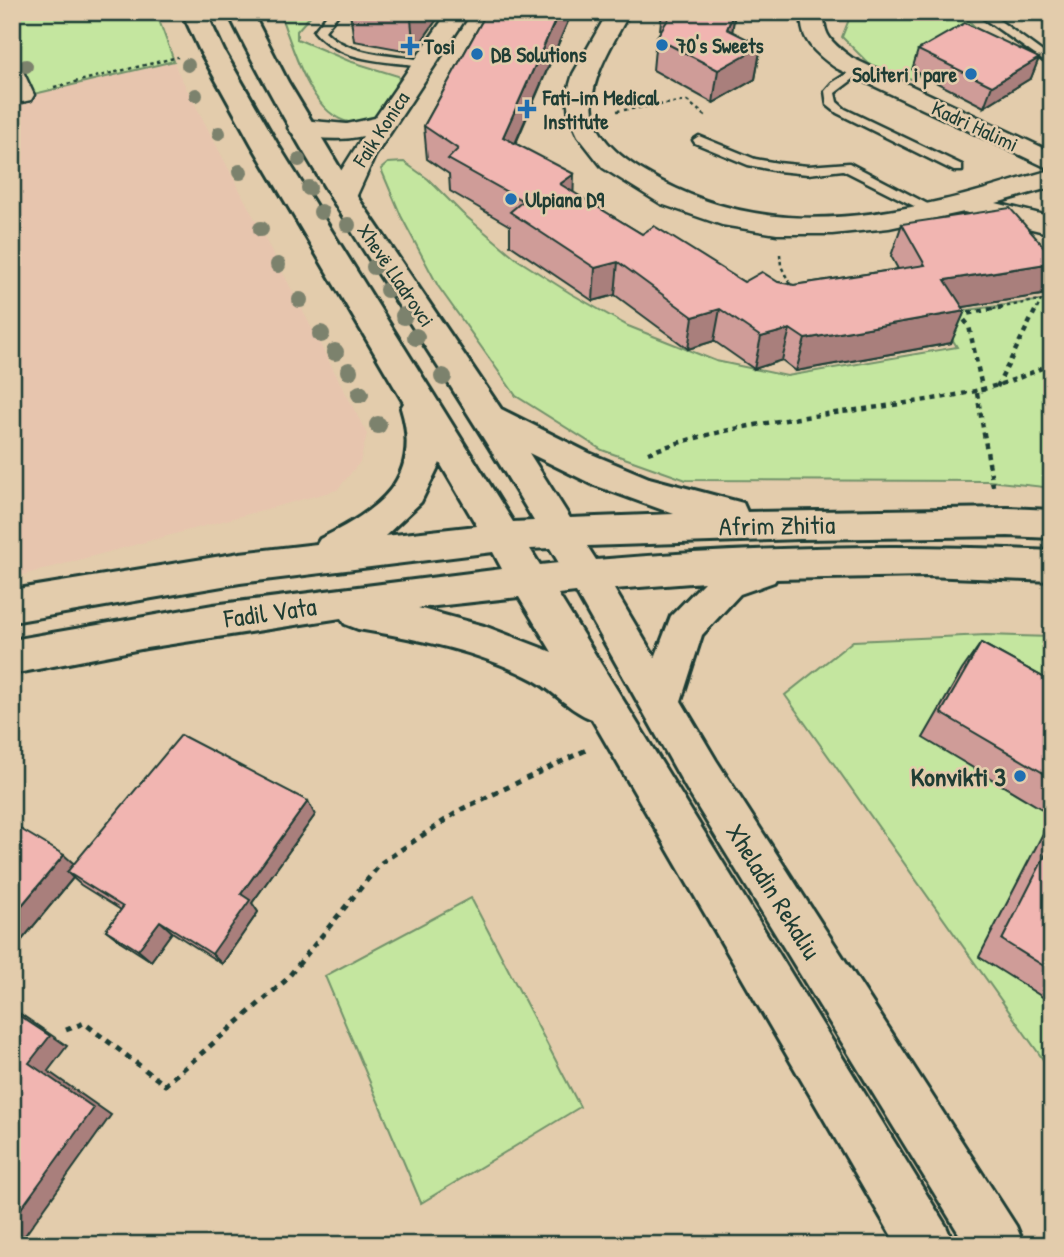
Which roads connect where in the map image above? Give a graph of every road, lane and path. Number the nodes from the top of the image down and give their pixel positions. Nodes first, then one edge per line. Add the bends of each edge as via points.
1 (194, 12) edge
2 (240, 12) edge
3 (335, 12) edge
4 (459, 12) edge
5 (619, 12) edge
6 (814, 12) edge
7 (991, 12) edge
8 (184, 55) dead end
9 (423, 63) junction
10 (1052, 64) edge
11 (12, 70) edge
12 (858, 71) junction
13 (22, 95) joint
14 (695, 106) dead end
15 (617, 111) dead end
16 (385, 123) junction
17 (301, 128) junction
18 (699, 140) dead end
19 (1052, 162) edge
20 (958, 168) dead end
21 (1052, 178) edge
22 (344, 198) junction
23 (965, 204) junction
24 (935, 211) junction
25 (1052, 226) edge
26 (781, 266) dead end
27 (1052, 284) edge
28 (793, 290) edge
29 (1040, 300) junction
30 (1052, 363) edge
31 (997, 387) junction
32 (983, 392) junction
33 (414, 393) junction
34 (977, 393) junction
35 (489, 417) junction
36 (610, 478) junction
37 (993, 491) dead end
38 (801, 524) junction
39 (1052, 524) edge
40 (559, 533) junction
41 (502, 537) junction
42 (313, 559) junction
43 (789, 561) junction
44 (1052, 566) edge
45 (586, 576) junction
46 (530, 581) junction
47 (12, 606) edge
48 (311, 606) junction
49 (12, 657) edge
50 (660, 702) junction
51 (603, 736) junction
52 (66, 1030) dead end
53 (927, 1245) edge
54 (996, 1245) edge

1 - 33 main road, Xhevë Lladrovci via 265,145
2 - 17 main road, Xhevë Lladrovci
3 - 9 lane, Faik Konica via 319,31 326,41 344,50
4 - 9 street, Faik Konica
5 - 24 street via 579,91 579,113 590,137 611,162 637,181 704,212 769,225 839,225
6 - 12 street, Kadri Halimi via 811,29 818,41
7 - 10 lane via 984,14
8 - 13 path
9 - 16 street, Faik Konica
11 - 13 street
12 - 19 street, Kadri Halimi
12 - 20 lane via 836,85 830,93 831,103
14 - 15 path via 687,101
16 - 17 street via 347,132
16 - 22 street, Faik Konica via 352,174
17 - 22 main road, Xhevë Lladrovci
18 - 24 lane via 752,162 778,167 845,166
21 - 23 street
22 - 35 main road, Xhevë Lladrovci
23 - 24 street
23 - 25 street
26 - 28 path
27 - 29 path via 1041,286 1044,294
29 - 31 path
29 - 32 path via 960,314 969,326
30 - 31 path
31 - 32 path
32 - 34 path
33 - 41 main road, Xhevë Lladrovci
33 - 42 main road via 426,438 418,477 383,519
34 - 36 path via 688,438 652,451
34 - 37 path
35 - 36 main road
35 - 40 main road, Xhevë Lladrovci
36 - 38 main road via 720,512
38 - 39 main road, Afrim Zhitia
38 - 40 main road, Afrim Zhitia
40 - 41 main road, Afrim Zhitia
40 - 45 main road, Xheladin Rekaliu
41 - 42 main road, Fadil Vata
41 - 46 main road, Xheladin Rekaliu
42 - 47 main road, Fadil Vata
43 - 44 main road, Afrim Zhitia
43 - 45 main road, Afrim Zhitia
43 - 50 main road via 727,583 685,627
45 - 46 main road, Afrim Zhitia
45 - 50 main road, Xheladin Rekaliu
46 - 48 main road, Fadil Vata
46 - 51 main road, Xheladin Rekaliu
48 - 49 main road, Fadil Vata
48 - 51 main road via 426,624 484,641 585,691
50 - 54 main road, Xheladin Rekaliu
51 - 52 path via 462,809 381,863 285,981 165,1085 84,1023
51 - 53 main road, Xheladin Rekaliu

